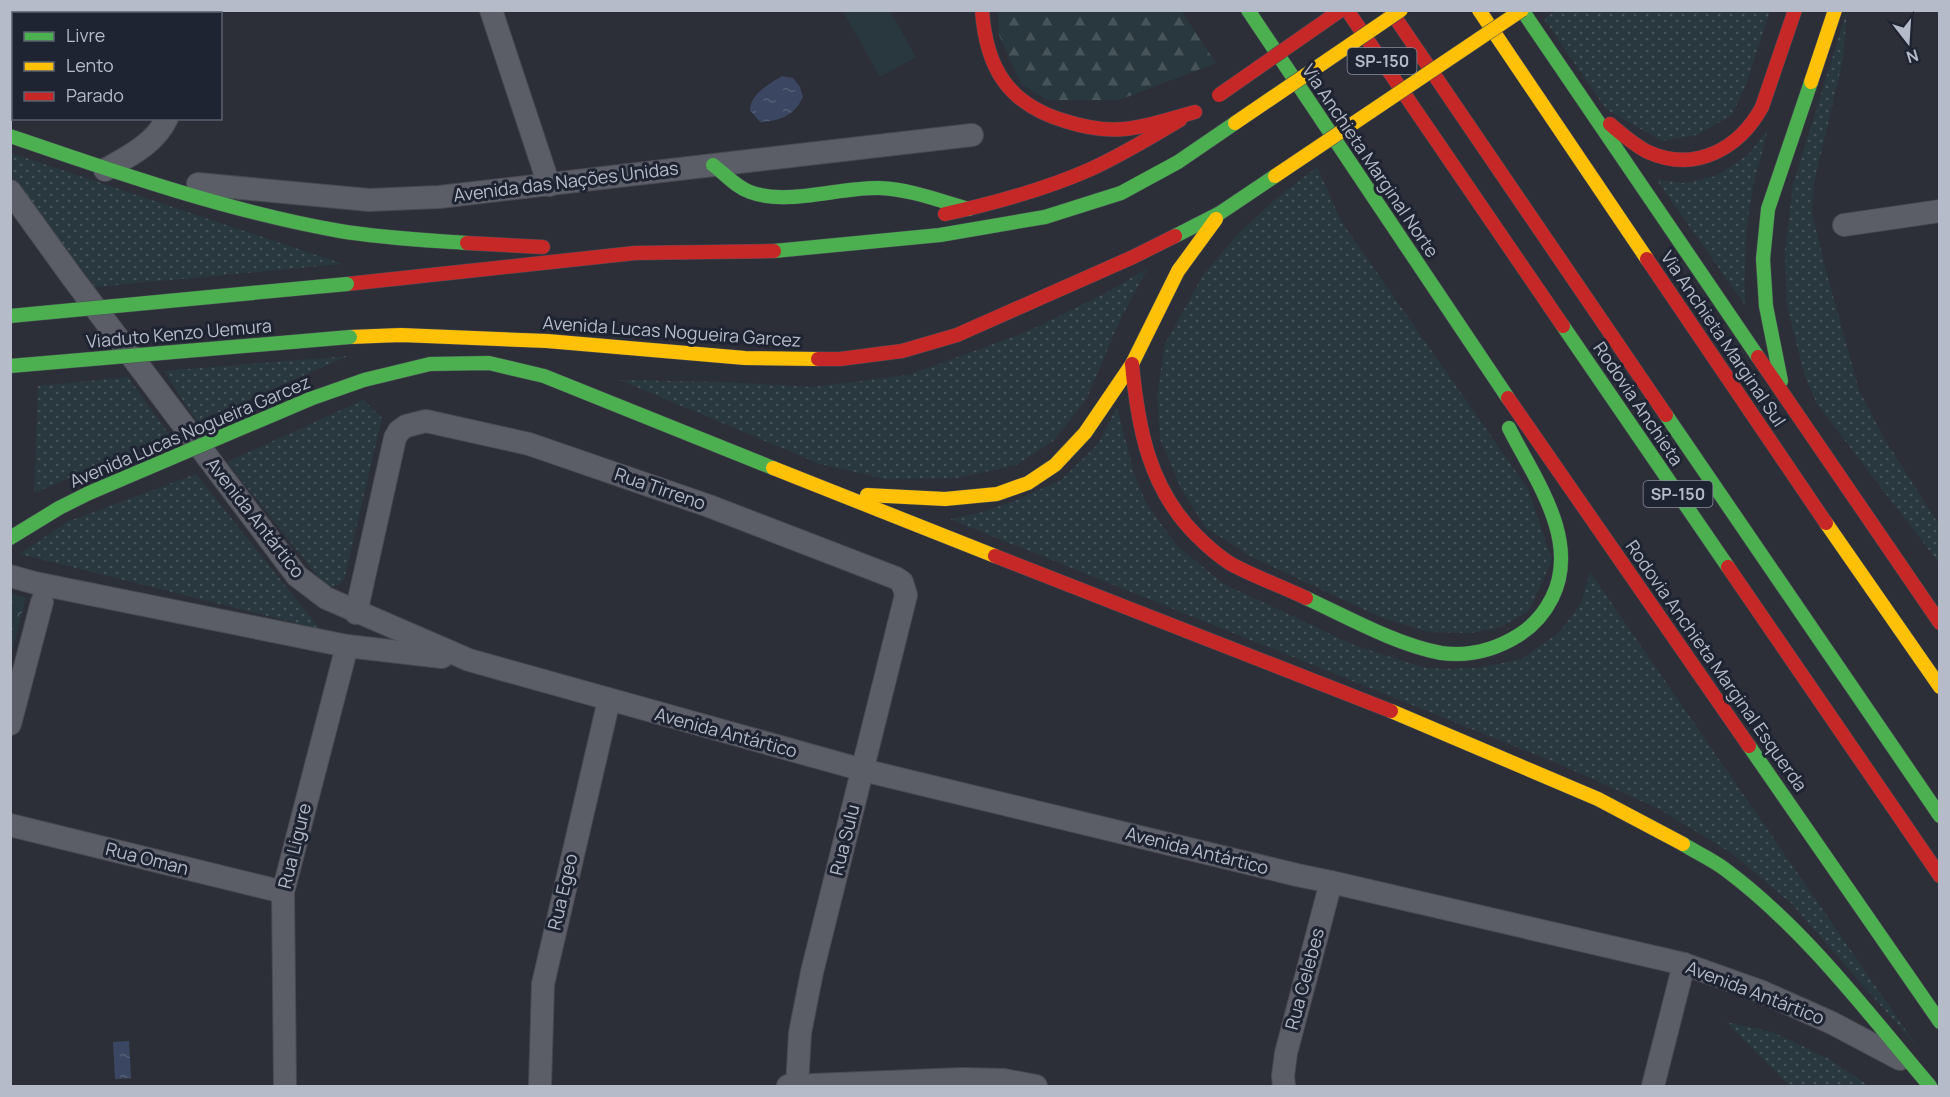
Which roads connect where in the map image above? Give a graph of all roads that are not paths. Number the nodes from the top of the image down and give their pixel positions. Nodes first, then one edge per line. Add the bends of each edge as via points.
1 (491, 10) edge
2 (982, 10) edge
3 (1248, 10) edge
4 (1341, 10) edge
5 (1347, 10) edge
6 (1390, 10) edge
7 (1401, 10) edge
8 (1479, 10) edge
9 (1522, 10) edge
10 (1795, 10) edge
11 (1835, 10) edge
12 (1207, 103) junction
13 (1589, 108) junction
14 (167, 120) edge
15 (972, 135) dead end
16 (10, 136) edge
17 (713, 165) junction
18 (105, 170) junction
19 (549, 185) junction
20 (159, 186) junction
21 (10, 191) edge
22 (969, 209) junction
23 (1940, 211) edge
24 (1220, 213) junction
25 (935, 216) dead end
26 (1844, 225) dead end
27 (889, 226) dead end
28 (775, 251) junction
29 (635, 253) junction
30 (10, 316) edge
31 (1463, 332) junction
32 (350, 337) joint
33 (1132, 364) junction
34 (10, 366) edge
35 (1784, 394) junction
36 (832, 492) junction
37 (10, 538) edge
38 (10, 576) edge
39 (906, 595) joint
40 (42, 602) dead end
41 (356, 613) junction
42 (1940, 623) edge
43 (346, 646) junction
44 (469, 660) junction
45 (1940, 687) edge
46 (609, 700) junction
47 (10, 724) edge
48 (863, 770) junction
49 (1940, 816) edge
50 (10, 825) edge
51 (1940, 876) edge
52 (1331, 882) junction
53 (283, 892) junction
54 (1684, 964) junction
55 (1913, 982) junction
56 (1940, 1008) edge
57 (1940, 1022) edge
58 (1915, 1067) junction
59 (1281, 1083) edge
60 (285, 1086) edge
61 (540, 1086) edge
62 (788, 1086) edge
63 (797, 1086) edge
64 (1036, 1086) edge
65 (1653, 1086) edge
66 (1930, 1086) edge

1 - 19 street
2 - 12 main road via 985,45 1002,80 1026,106 1044,115 1107,129 1143,125
3 - 31 main road, Via Anchieta Marginal Norte
4 - 12 main road, bridge
5 - 51 main road, Rodovia Anchieta / SP-150
6 - 49 main road, Rodovia Anchieta / SP-150
7 - 28 main road, bridge via 1178,162 1121,193 1046,217 940,235
8 - 45 main road, Via Anchieta Marginal Sul
9 - 13 main road
9 - 24 main road, Avenida Lucas Nogueira Garcez, bridge
10 - 13 main road via 1762,109 1740,138 1714,155 1686,161 1651,153
11 - 35 main road via 1768,209 1763,259 1766,306
12 - 22 main road via 1110,160 1068,178
13 - 35 main road
14 - 18 street via 146,146
15 - 17 street, Avenida das Nações Unidas
16 - 18 main road, Avenida das Nações Unidas
17 - 19 street, Avenida das Nações Unidas
17 - 22 main road via 745,190 760,195 879,188
18 - 20 main road, Avenida das Nações Unidas
19 - 20 street, Avenida das Nações Unidas via 369,201 194,184
20 - 29 main road, Avenida das Nações Unidas via 341,231 401,239
21 - 41 street, Avenida Antártico via 297,576 326,598
22 - 25 main road
23 - 26 street
24 - 32 main road, Avenida Lucas Nogueira Garcez via 1133,257 957,335 874,356 745,358 547,341
24 - 33 main road via 1178,271
27 - 28 main road
28 - 29 main road
29 - 30 main road, bridge
31 - 33 main road via 1550,512 1562,550 1559,580 1551,601 1537,619 1507,642 1468,654 1412,646 1230,563 1210,550 1179,519 1158,486 1144,449
31 - 55 main road, Rodovia Anchieta Marginal Esquerda
32 - 34 main road, Viaduto Kenzo Uemura, bridge
33 - 36 main road via 1071,450 1028,483 997,494 945,499
35 - 42 main road
36 - 37 main road, Avenida Lucas Nogueira Garcez, bridge via 544,376 498,365 430,364 309,399 89,494
36 - 58 main road, Avenida Lucas Nogueira Garcez via 1396,713 1598,799 1666,834 1725,869 1762,900 1814,949
38 - 43 street, Avenida Antártico
39 - 41 street, Rua Tirreno via 902,582 896,578 709,506 529,444 426,421 415,422 395,438
39 - 48 street, Rua Sulu
40 - 47 street
41 - 44 street, Avenida Antártico
43 - 44 street, Avenida Antártico
43 - 53 street, Rua Ligure
44 - 46 street, Avenida Antártico
46 - 48 street, Avenida Antártico
46 - 61 street, Rua Egeo via 543,984
48 - 52 street, Avenida Antártico
48 - 63 street, Rua Sulu via 812,972 800,1033
50 - 53 street, Rua Oman
52 - 54 street, Avenida Antártico
52 - 59 street, Rua Celebes
53 - 60 street, Rua Ligure
54 - 58 street, Avenida Antártico via 1832,1023
54 - 65 street
55 - 56 main road
55 - 57 main road, Rodovia Anchieta Marginal Esquerda
58 - 66 main road, Avenida Lucas Nogueira Garcez
62 - 63 street
63 - 64 street via 962,1079

